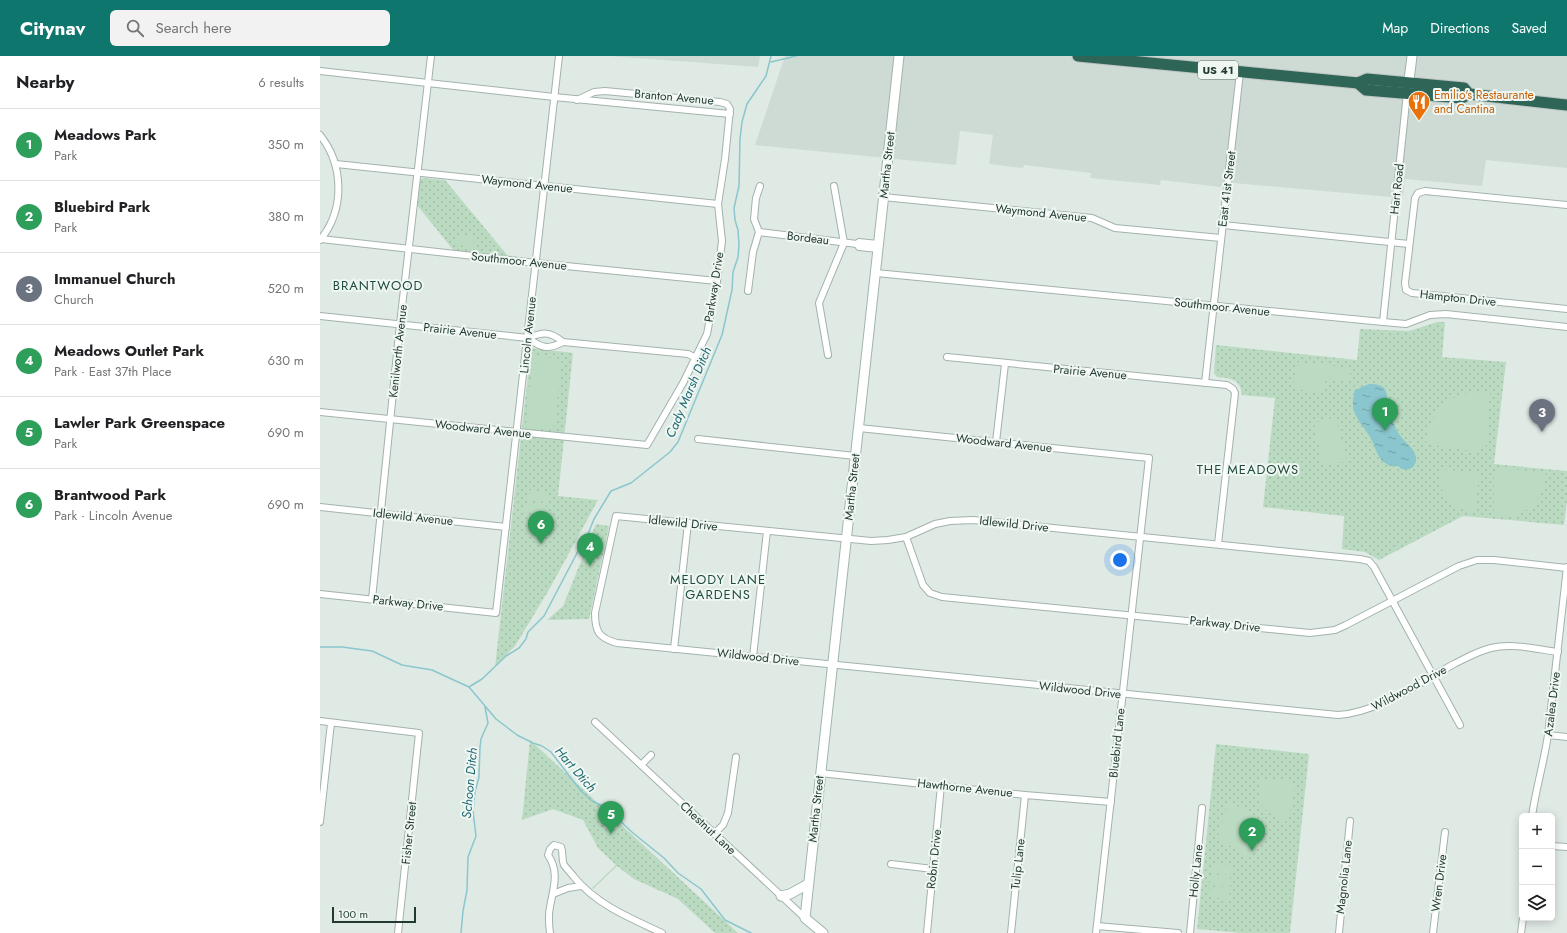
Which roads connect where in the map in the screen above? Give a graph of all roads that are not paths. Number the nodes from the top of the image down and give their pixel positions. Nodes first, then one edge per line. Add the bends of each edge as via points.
1 (431, 56) edge
2 (559, 56) edge
3 (899, 56) edge
4 (1078, 56) edge
5 (1412, 56) edge
6 (320, 71) edge
7 (1240, 72) junction
8 (428, 83) junction
9 (1408, 88) junction
10 (554, 98) junction
11 (577, 100) junction
12 (1567, 105) edge
13 (730, 114) junction
14 (320, 135) edge
15 (336, 164) junction
16 (417, 173) junction
17 (544, 186) junction
18 (760, 186) dead end
19 (834, 186) dead end
20 (883, 197) junction
21 (718, 204) junction
22 (1567, 205) edge
23 (1223, 225) junction
24 (759, 232) junction
25 (1221, 238) junction
26 (321, 240) edge
27 (1392, 242) junction
28 (844, 243) junction
29 (1409, 244) junction
30 (878, 246) junction
31 (409, 249) junction
32 (536, 263) junction
33 (876, 273) junction
34 (717, 281) junction
35 (748, 291) dead end
36 (1213, 306) junction
37 (1567, 309) edge
38 (320, 316) edge
39 (1383, 322) junction
40 (400, 324) junction
41 (1567, 326) edge
42 (528, 338) junction
43 (563, 342) junction
44 (828, 355) dead end
45 (947, 357) dead end
46 (696, 358) junction
47 (1005, 364) junction
48 (1205, 383) junction
49 (320, 412) edge
50 (391, 419) junction
51 (859, 428) junction
52 (517, 433) junction
53 (698, 439) dead end
54 (996, 442) junction
55 (647, 445) joint
56 (855, 456) junction
57 (1149, 458) joint
58 (320, 506) edge
59 (380, 513) junction
60 (688, 523) junction
61 (506, 527) junction
62 (767, 531) junction
63 (1140, 536) junction
64 (906, 537) junction
65 (847, 540) junction
66 (1218, 544) junction
67 (1567, 567) edge
68 (320, 594) edge
69 (372, 599) junction
70 (1393, 601) junction
71 (496, 613) joint
72 (1131, 615) junction
73 (595, 626) joint
74 (674, 649) junction
75 (1558, 652) junction
76 (753, 657) junction
77 (833, 665) junction
78 (1433, 675) junction
79 (1123, 694) junction
80 (320, 721) edge
81 (595, 722) dead end
82 (331, 723) junction
83 (1460, 725) dead end
84 (1548, 735) junction
85 (1567, 737) edge
86 (651, 755) dead end
87 (736, 757) dead end
88 (641, 765) junction
89 (820, 773) junction
90 (941, 785) junction
91 (1025, 795) junction
92 (1111, 802) junction
93 (1202, 808) dead end
94 (1532, 813) edge
95 (1350, 821) dead end
96 (320, 822) edge
97 (1445, 832) dead end
98 (714, 834) junction
99 (1555, 846) edge
100 (1567, 847) edge
101 (891, 864) dead end
102 (933, 869) junction
103 (808, 884) junction
104 (581, 886) junction
105 (553, 894) junction
106 (781, 896) junction
107 (805, 918) junction
108 (1523, 921) edge
109 (1097, 926) junction
110 (398, 933) edge
111 (550, 933) edge
112 (662, 933) edge
113 (823, 933) edge
114 (927, 933) edge
115 (1011, 933) edge
116 (1096, 933) edge
117 (1178, 933) edge
118 (1190, 933) edge
119 (1339, 933) edge
120 (1433, 933) edge
121 (1521, 933) edge

1 - 8 street, Kenilworth Avenue
2 - 10 street, Lincoln Avenue
3 - 20 street, Martha Street
4 - 7 highway, US 41
5 - 9 street, Hart Road
6 - 8 street, Branton Avenue
7 - 9 highway, US 41 via 1358,83 1368,80
7 - 23 street, East 41st Street
8 - 10 street, Branton Avenue
8 - 16 street, Kenilworth Avenue
9 - 12 highway, US 41 via 1464,88 1469,94
9 - 27 street, Hart Road
10 - 11 street, Branton Avenue
10 - 17 street, Lincoln Avenue
11 - 13 street, Branton Avenue
11 - 13 street, Branton Avenue via 594,92 605,91 682,98 727,104
13 - 21 street, Parkway Drive
14 - 15 street
15 - 16 street, Waymond Avenue
15 - 26 street via 338,197 333,216
16 - 17 street, Waymond Avenue
16 - 31 street, Kenilworth Avenue
17 - 21 street, Waymond Avenue
17 - 32 street, Lincoln Avenue
18 - 24 street via 754,213
19 - 28 street
20 - 25 street, Waymond Avenue via 1092,218 1115,228
20 - 30 street, Martha Street
21 - 34 street, Parkway Drive via 722,241
22 - 29 street, Hampton Drive via 1425,191 1418,193 1415,198
23 - 25 street, East 41st Street
23 - 27 street
24 - 28 street, Bordeau
24 - 35 street via 753,252
25 - 36 street, East 41st Street
26 - 31 street, Southmoor Avenue
27 - 29 street
27 - 39 street, Hart Road
28 - 30 street, Bordeau via 857,244 859,247
28 - 44 street via 819,303
29 - 37 street, Hampton Drive via 1405,283 1406,290 1412,293
30 - 33 street, Martha Street
31 - 32 street, Southmoor Avenue
31 - 40 street, Kenilworth Avenue
32 - 34 street, Southmoor Avenue
32 - 42 street, Lincoln Avenue
33 - 36 street, Southmoor Avenue
33 - 51 street, Martha Street
34 - 46 street, Parkway Drive via 707,334
36 - 39 street, Southmoor Avenue
36 - 48 street, East 41st Street
38 - 40 street, Prairie Avenue
39 - 41 street, Southmoor Avenue via 1406,324 1430,315 1446,314
40 - 42 street, Prairie Avenue
40 - 50 street, Kenilworth Avenue
42 - 43 street, Prairie Avenue via 540,333 554,335
42 - 43 street, Prairie Avenue via 538,346 553,347
42 - 52 street, Lincoln Avenue
43 - 46 street, Prairie Avenue via 688,354
45 - 47 street, Prairie Avenue
46 - 55 street, Parkway Drive
47 - 48 street, Prairie Avenue
47 - 54 street
48 - 66 street, Prairie Avenue via 1227,385 1235,393
49 - 50 street, Woodward Avenue
50 - 52 street, Woodward Avenue
50 - 59 street, Kenilworth Avenue
51 - 54 street, Woodward Avenue
51 - 56 street, Martha Street
52 - 55 street, Woodward Avenue
52 - 61 street, Lincoln Avenue
53 - 56 street
54 - 57 street, Woodward Avenue
56 - 65 street, Martha Street
57 - 63 street, Bluebird Lane
58 - 59 street, Idlewild Avenue
59 - 61 street, Idlewild Avenue
59 - 69 street, Kenilworth Avenue
60 - 62 street, Idlewild Drive
60 - 73 street, Idlewild Drive via 616,516 595,613
60 - 74 street
61 - 71 street, Lincoln Avenue
62 - 65 street, Idlewild Drive
62 - 76 street
63 - 64 street, Idlewild Drive via 973,520 935,524
63 - 66 street, Idlewild Drive
63 - 72 street, Bluebird Lane
64 - 65 street, Idlewild Drive via 871,541
64 - 72 street, Parkway Drive via 922,584 930,593 942,597
65 - 77 street, Martha Street
66 - 70 street, Idlewild Drive via 1369,561
67 - 70 street, Parkway Drive via 1477,560 1459,566
67 - 75 street, Azalea Drive
68 - 69 street, Parkway Drive
69 - 71 street, Parkway Drive
70 - 72 street, Parkway Drive via 1335,630 1310,633
70 - 78 street
72 - 79 street, Bluebird Lane
73 - 74 street, Wildwood Drive via 600,635 617,643
74 - 76 street, Wildwood Drive
75 - 78 street, Wildwood Drive via 1507,646 1491,648
75 - 84 street, Azalea Drive
76 - 77 street, Wildwood Drive
77 - 79 street, Wildwood Drive
77 - 89 street, Martha Street
78 - 79 street, Wildwood Drive via 1366,710 1338,715
78 - 83 street
79 - 92 street, Bluebird Lane
80 - 82 street
81 - 88 street, Chestnut Lane
82 - 96 street
82 - 110 street, Fisher Street via 419,733
84 - 85 street
84 - 94 street, Azalea Drive
86 - 88 street
87 - 98 street via 728,813 723,825
88 - 98 street, Chestnut Lane
89 - 90 street, Hawthorne Avenue
89 - 103 street, Martha Street
90 - 91 street, Hawthorne Avenue
90 - 102 street, Robin Drive
91 - 92 street, Hawthorne Avenue
91 - 115 street, Tulip Lane
92 - 109 street, Bluebird Lane
93 - 118 street, Holly Lane
95 - 119 street, Magnolia Lane
97 - 120 street, Wren Drive
98 - 106 street, Chestnut Lane
99 - 100 street
101 - 102 street
102 - 114 street, Robin Drive
103 - 106 street
103 - 107 street, Martha Street
104 - 105 street
104 - 105 street via 565,866 561,847 554,845 548,855 553,861 556,874
104 - 112 street via 621,914
105 - 111 street
106 - 107 street, Chestnut Lane
107 - 113 street, Chestnut Lane
108 - 121 street
109 - 116 street, Bluebird Lane
109 - 117 street

